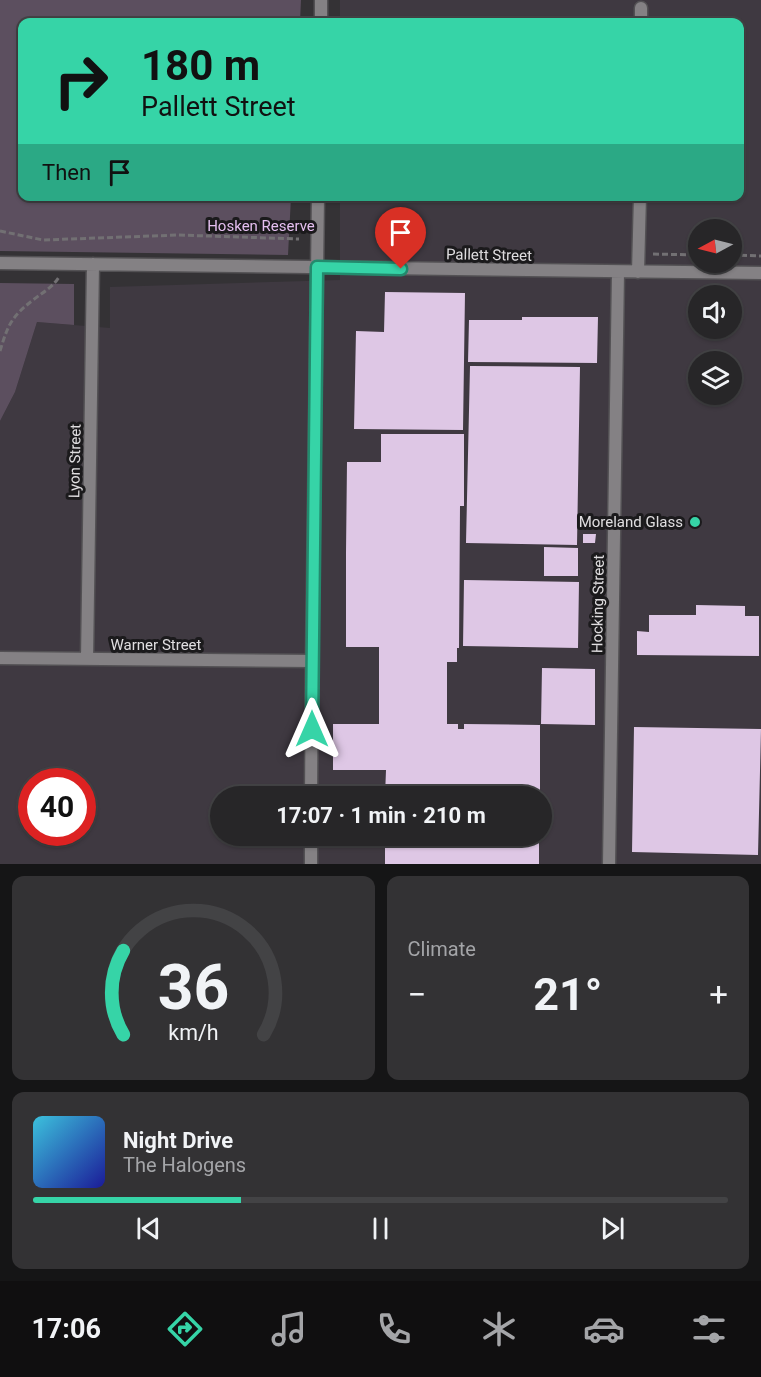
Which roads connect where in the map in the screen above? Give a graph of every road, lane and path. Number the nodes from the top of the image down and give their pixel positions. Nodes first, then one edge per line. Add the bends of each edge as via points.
1 (321, 0) edge
2 (641, 8) dead end
3 (321, 18) edge
4 (641, 18) edge
5 (318, 201) edge
6 (639, 201) edge
7 (0, 231) edge
8 (299, 239) dead end
9 (638, 254) junction
10 (688, 255) edge
11 (742, 255) edge
12 (761, 256) edge
13 (0, 263) edge
14 (69, 264) junction
15 (93, 264) junction
16 (317, 267) junction
17 (618, 272) junction
18 (638, 272) junction
19 (761, 273) edge
20 (0, 351) edge
21 (0, 658) edge
22 (87, 659) junction
23 (312, 661) junction
24 (311, 786) edge
25 (311, 846) edge
26 (311, 864) edge
27 (609, 864) edge

1 - 3 street
2 - 4 street
5 - 16 street
6 - 9 street
7 - 8 path via 43,240 178,235
9 - 10 path
9 - 18 street
11 - 12 path
13 - 14 street, Pallett Street
14 - 15 street, Pallett Street
14 - 20 path via 54,285 17,313 7,327
15 - 16 street, Pallett Street
15 - 22 street, Lyon Street
16 - 17 street, Pallett Street
16 - 23 street
17 - 18 street, Pallett Street
17 - 27 street, Hocking Street
18 - 19 street, Pallett Street
21 - 22 street, Warner Street
22 - 23 street, Warner Street
23 - 24 street
25 - 26 street

